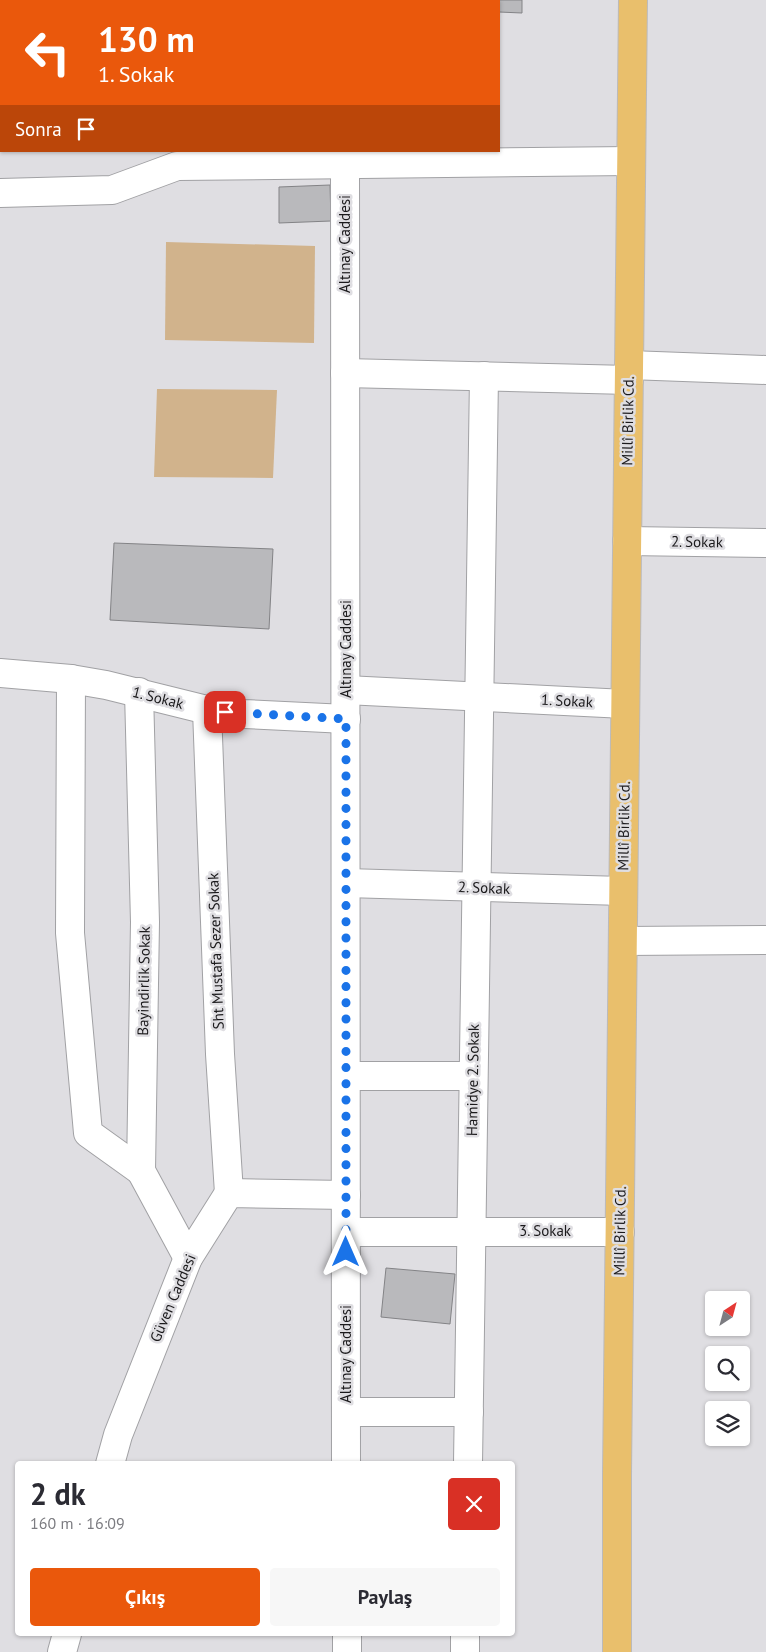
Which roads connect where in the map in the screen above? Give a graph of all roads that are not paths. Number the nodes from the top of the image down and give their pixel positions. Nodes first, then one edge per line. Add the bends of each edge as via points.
1 (633, 0) edge
2 (631, 161) junction
3 (345, 164) junction
4 (0, 193) edge
5 (766, 370) edge
6 (345, 372) junction
7 (629, 372) junction
8 (484, 376) junction
9 (627, 542) junction
10 (766, 543) edge
11 (0, 672) edge
12 (71, 679) junction
13 (346, 690) junction
14 (139, 692) junction
15 (478, 697) junction
16 (626, 704) junction
17 (206, 710) junction
18 (346, 719) junction
19 (346, 883) junction
20 (476, 888) junction
21 (623, 891) junction
22 (766, 940) edge
23 (623, 941) junction
24 (346, 1076) junction
25 (473, 1076) junction
26 (141, 1171) junction
27 (229, 1193) junction
28 (346, 1195) junction
29 (471, 1231) junction
30 (346, 1232) junction
31 (620, 1232) junction
32 (188, 1258) junction
33 (346, 1412) junction
34 (469, 1412) junction
35 (111, 1461) edge
36 (346, 1461) edge
37 (468, 1461) edge
38 (66, 1636) edge
39 (347, 1636) edge
40 (466, 1636) edge
41 (62, 1652) edge
42 (347, 1652) edge
43 (465, 1652) edge
44 (617, 1652) edge

1 - 2 main road, Millî Birlik Cd.
2 - 3 street
2 - 7 main road, Millî Birlik Cd.
3 - 4 street via 177,166 112,190
3 - 6 street, Altınay Caddesi
5 - 7 street
6 - 8 street
6 - 13 street, Altınay Caddesi
7 - 8 street
7 - 9 main road, Millî Birlik Cd.
8 - 15 street, Hamidye 2. Sokak
9 - 10 street, 2. Sokak
9 - 16 main road, Millî Birlik Cd.
11 - 12 street, 1. Sokak
12 - 14 street, 1. Sokak
12 - 26 street via 70,932 88,1133
13 - 15 street, 1. Sokak
13 - 18 street, Altınay Caddesi
14 - 17 street, 1. Sokak
14 - 26 street, Bayindirlik Sokak via 145,922
15 - 16 street, 1. Sokak
15 - 20 street, Hamidye 2. Sokak
16 - 21 main road, Millî Birlik Cd.
17 - 18 street, 1. Sokak
17 - 27 street, Sht Mustafa Sezer Sokak
18 - 19 street, Altınay Caddesi
19 - 20 street, 2. Sokak
19 - 24 street, Altınay Caddesi
20 - 21 street, 2. Sokak
20 - 25 street, Hamidye 2. Sokak
21 - 23 main road, Millî Birlik Cd.
22 - 23 street
23 - 31 main road, Millî Birlik Cd.
24 - 25 street
24 - 28 street, Altınay Caddesi
25 - 29 street, Hamidye 2. Sokak
26 - 32 street, Bayindirlik Sokak
27 - 28 street
27 - 32 street, Güven Caddesi
28 - 30 street, Altınay Caddesi
29 - 30 street, 3. Sokak
29 - 31 street, 3. Sokak
29 - 34 street, Hamidye 2. Sokak
30 - 33 street, Altınay Caddesi
31 - 44 main road, Millî Birlik Cd.
32 - 35 street, Güven Caddesi via 118,1435
33 - 34 street
33 - 36 street, Altınay Caddesi
34 - 37 street, Hamidye 2. Sokak
38 - 41 street
39 - 42 street
40 - 43 street

